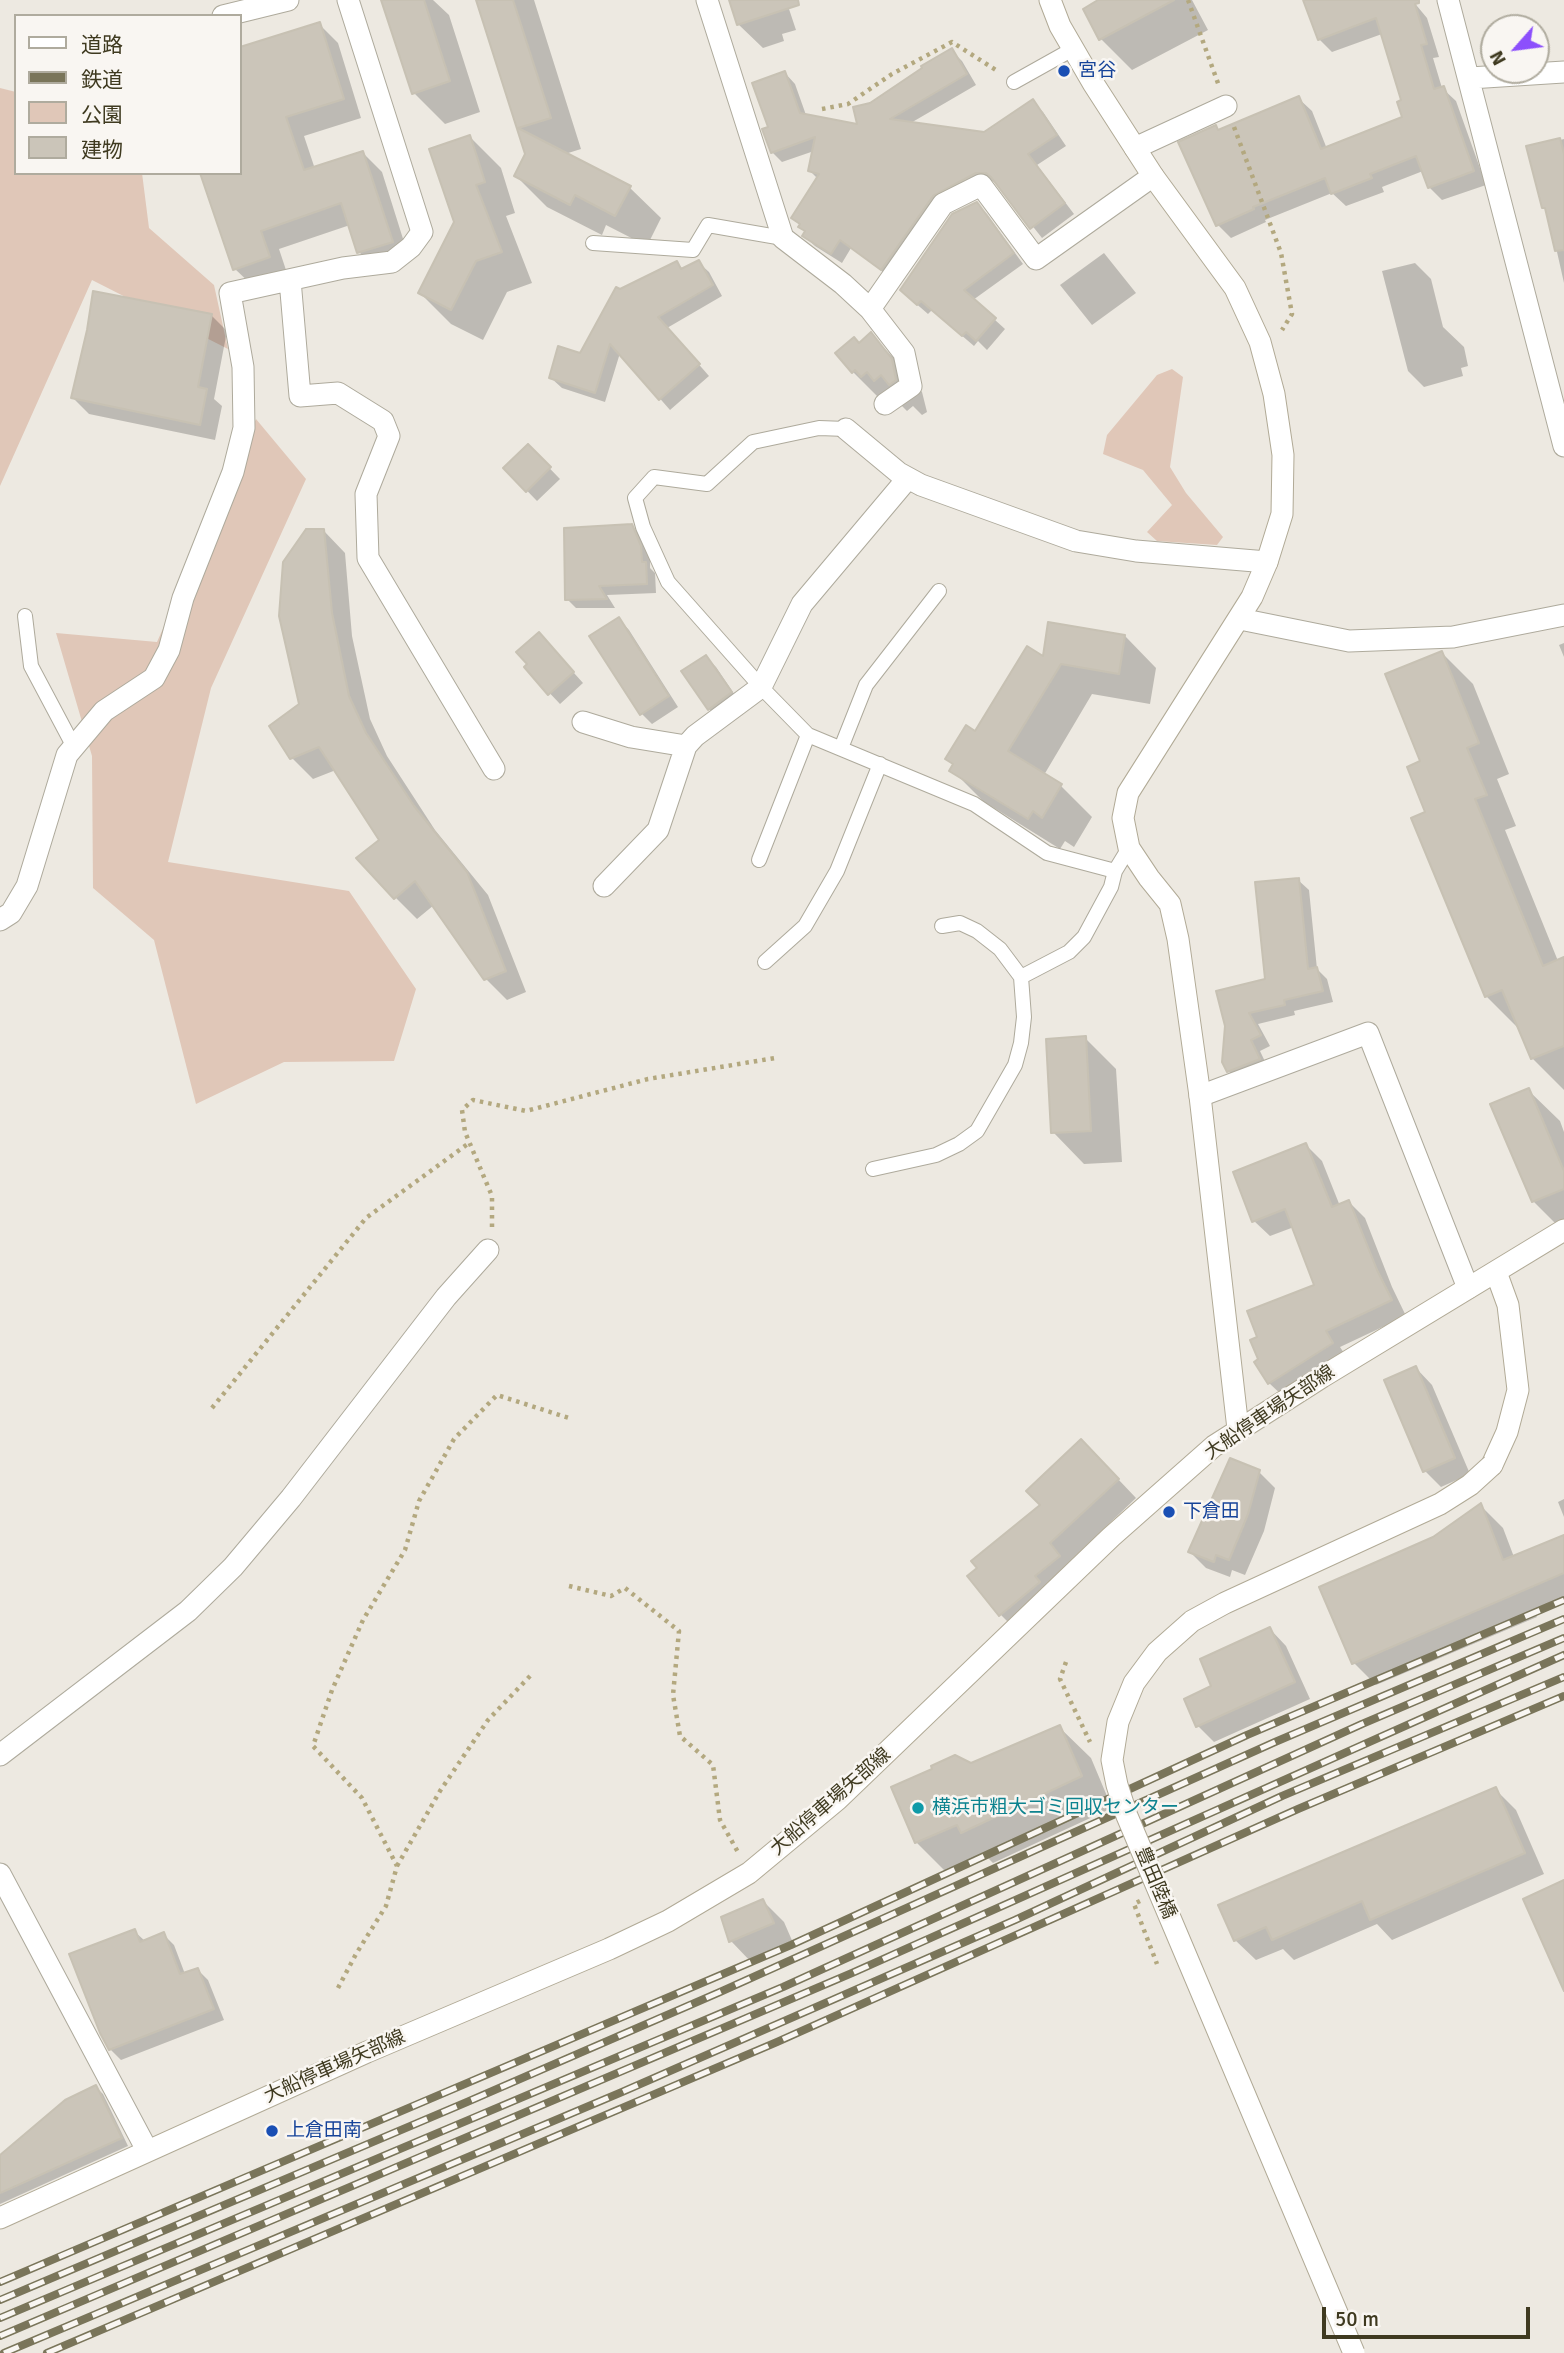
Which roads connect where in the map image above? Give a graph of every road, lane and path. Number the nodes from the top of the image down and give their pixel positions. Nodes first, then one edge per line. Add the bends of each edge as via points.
1 (288, 0) edge
2 (348, 0) edge
3 (707, 0) edge
4 (1050, 0) edge
5 (1188, 0) edge
6 (1448, 0) edge
7 (231, 14) edge
8 (1073, 49) junction
9 (1564, 72) edge
10 (1470, 78) junction
11 (1014, 82) joint
12 (1226, 106) junction
13 (822, 109) dead end
14 (1135, 148) junction
15 (1153, 176) junction
16 (783, 238) junction
17 (593, 243) dead end
18 (290, 280) junction
19 (870, 309) junction
20 (1260, 342) junction
21 (885, 404) dead end
22 (846, 429) joint
23 (1564, 446) edge
24 (908, 478) junction
25 (1267, 562) junction
26 (939, 591) dead end
27 (1564, 615) edge
28 (25, 616) dead end
29 (1240, 619) junction
30 (761, 687) junction
31 (583, 722) dead end
32 (808, 735) junction
33 (686, 746) junction
34 (74, 747) junction
35 (841, 748) junction
36 (880, 764) junction
37 (494, 769) dead end
38 (1129, 848) junction
39 (759, 860) dead end
40 (1115, 871) junction
41 (604, 886) dead end
42 (0, 920) edge
43 (942, 926) dead end
44 (765, 962) dead end
45 (1021, 977) junction
46 (775, 1058) dead end
47 (1200, 1096) junction
48 (469, 1143) junction
49 (873, 1169) dead end
50 (1564, 1230) edge
51 (488, 1250) joint
52 (1496, 1272) junction
53 (1468, 1288) junction
54 (212, 1408) dead end
55 (572, 1419) dead end
56 (1238, 1429) junction
57 (569, 1586) dead end
58 (1066, 1662) dead end
59 (532, 1674) dead end
60 (1091, 1742) dead end
61 (0, 1755) edge
62 (397, 1866) junction
63 (749, 1873) junction
64 (0, 1874) edge
65 (338, 1988) dead end
66 (147, 2150) junction
67 (0, 2218) edge
68 (1354, 2353) edge

1 - 7 street
2 - 18 street via 422,232 393,262
3 - 16 street
4 - 8 street
5 - 12 path
6 - 10 street
8 - 11 lane
8 - 14 street
9 - 10 street
10 - 23 street
11 - 13 path via 952,42 848,104
12 - 14 street
12 - 20 path via 1282,253 1292,314 1279,333
14 - 15 street
15 - 19 street via 1035,259 981,185 943,204
15 - 20 street via 1235,288
16 - 17 lane via 708,225 693,250
16 - 19 street
18 - 34 street via 230,293 243,367 244,428 233,472 183,597 169,650 154,678 104,711
18 - 37 street via 300,396 338,393 383,421 389,436 366,494 368,558
19 - 21 street via 904,353 911,386
20 - 25 street via 1283,455 1282,514
22 - 24 street
22 - 30 lane via 819,428 753,442 707,484 654,477 635,498 668,582
24 - 25 street via 1076,541
24 - 30 street via 802,604
25 - 29 street
26 - 35 lane via 866,685
27 - 29 street via 1452,637 1349,641
28 - 34 lane via 32,666
29 - 38 street via 1128,793 1123,818
30 - 32 lane
30 - 33 street
31 - 33 street via 631,737
32 - 35 lane
32 - 39 lane
33 - 41 street via 658,830
34 - 42 street via 67,755 27,886 11,913
35 - 36 lane
36 - 40 lane via 974,804 1047,853
36 - 44 lane via 837,872 805,926
38 - 40 lane
38 - 47 street via 1170,904
40 - 45 lane via 1084,937 1069,952
43 - 45 lane via 960,923 977,931 1000,949
45 - 49 lane via 1024,1017 1015,1065 977,1132 936,1155
46 - 48 path via 648,1079 526,1111 473,1100 462,1110
47 - 53 street via 1368,1033
47 - 56 street
48 - 51 path via 492,1196 494,1220
48 - 54 path via 366,1218
50 - 52 street, 大船停車場矢部線
51 - 61 street via 233,1567 188,1611
52 - 53 street, 大船停車場矢部線
52 - 68 street, 豊田陸橋, bridge via 1508,1305 1517,1390 1507,1432 1492,1465 1440,1504 1192,1621 1157,1652 1134,1683 1118,1722 1112,1760 1127,1816
53 - 56 street, 大船停車場矢部線
55 - 62 path via 498,1395 454,1439 419,1501 405,1550 363,1620 332,1690 313,1746 362,1798
56 - 63 street, 大船停車場矢部線 via 1111,1537 837,1801
57 - 63 path via 611,1596 625,1588 679,1631 673,1695 680,1736 713,1765 720,1820
58 - 60 path via 1060,1679
59 - 62 path via 488,1720
62 - 65 path via 386,1906
63 - 66 street, 大船停車場矢部線 via 609,1949
64 - 66 street
66 - 67 street, 大船停車場矢部線

